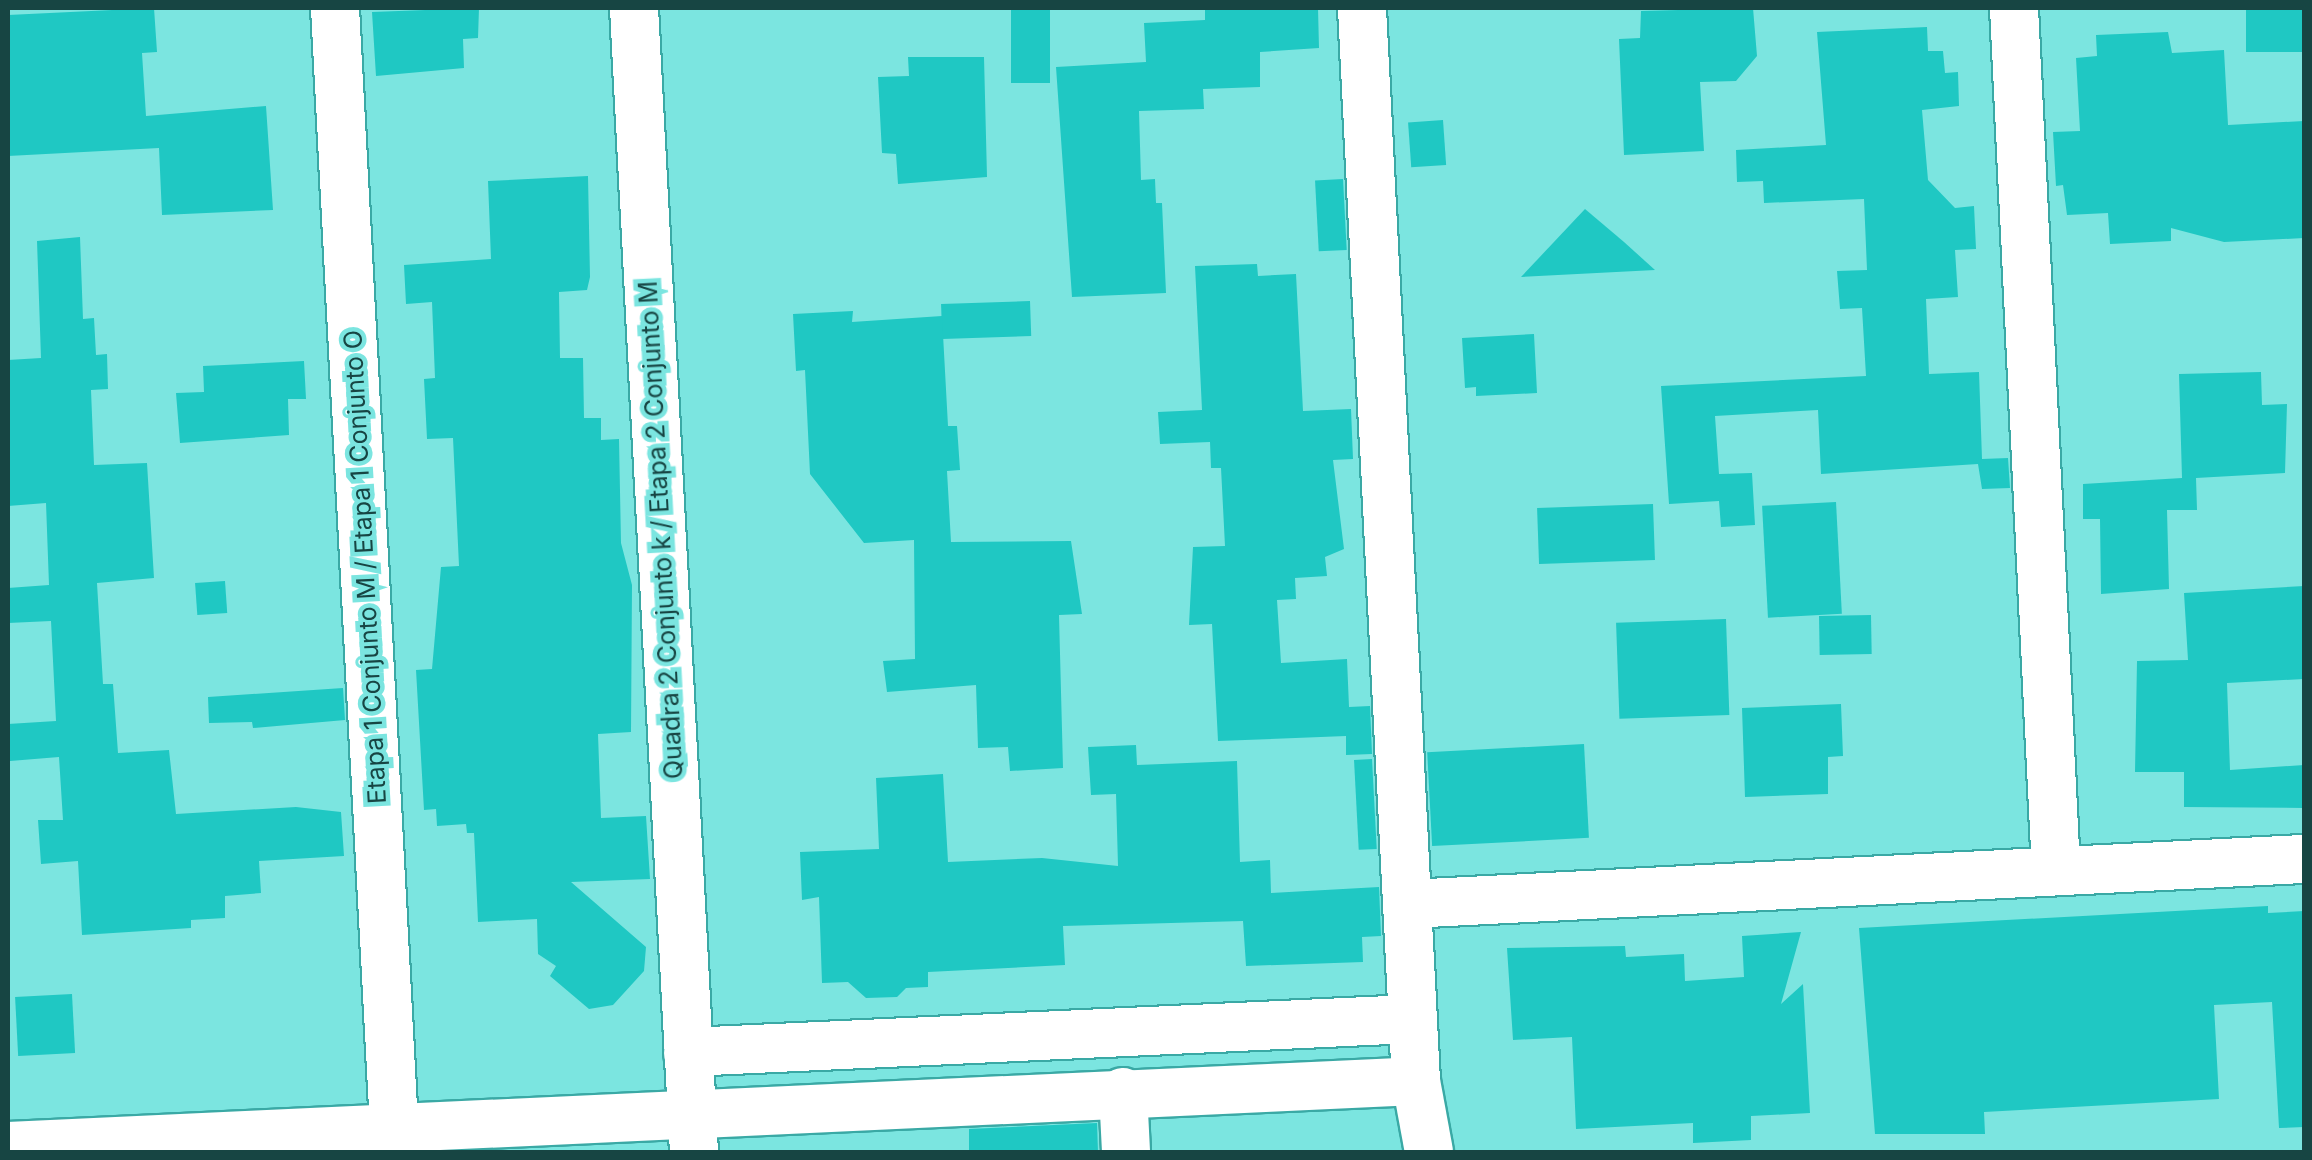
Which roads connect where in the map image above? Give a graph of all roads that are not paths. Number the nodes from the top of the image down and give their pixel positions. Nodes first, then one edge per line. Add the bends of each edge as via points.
1 (336, 8) edge
2 (634, 8) edge
3 (1362, 8) edge
4 (2014, 8) edge
5 (2304, 859) edge
6 (2056, 868) junction
7 (1408, 904) junction
8 (1413, 1019) junction
9 (688, 1052) junction
10 (1416, 1081) junction
11 (1124, 1092) junction
12 (394, 1127) junction
13 (693, 1132) edge
14 (33, 1148) edge
15 (1126, 1152) edge
16 (1429, 1152) edge

1 - 12 street, Etapa 1 Conjunto M / Etapa 1 Conjunto O
2 - 9 street, Quadra 2 Conjunto k / Etapa 2 Conjunto M
3 - 7 street
4 - 6 street
5 - 6 street
6 - 7 street
7 - 8 street
8 - 9 street
8 - 10 street
9 - 13 street, Quadra 2 Conjunto k / Etapa 2 Conjunto M
10 - 11 street
10 - 16 street
11 - 13 street
11 - 15 street
12 - 13 street
12 - 14 street

